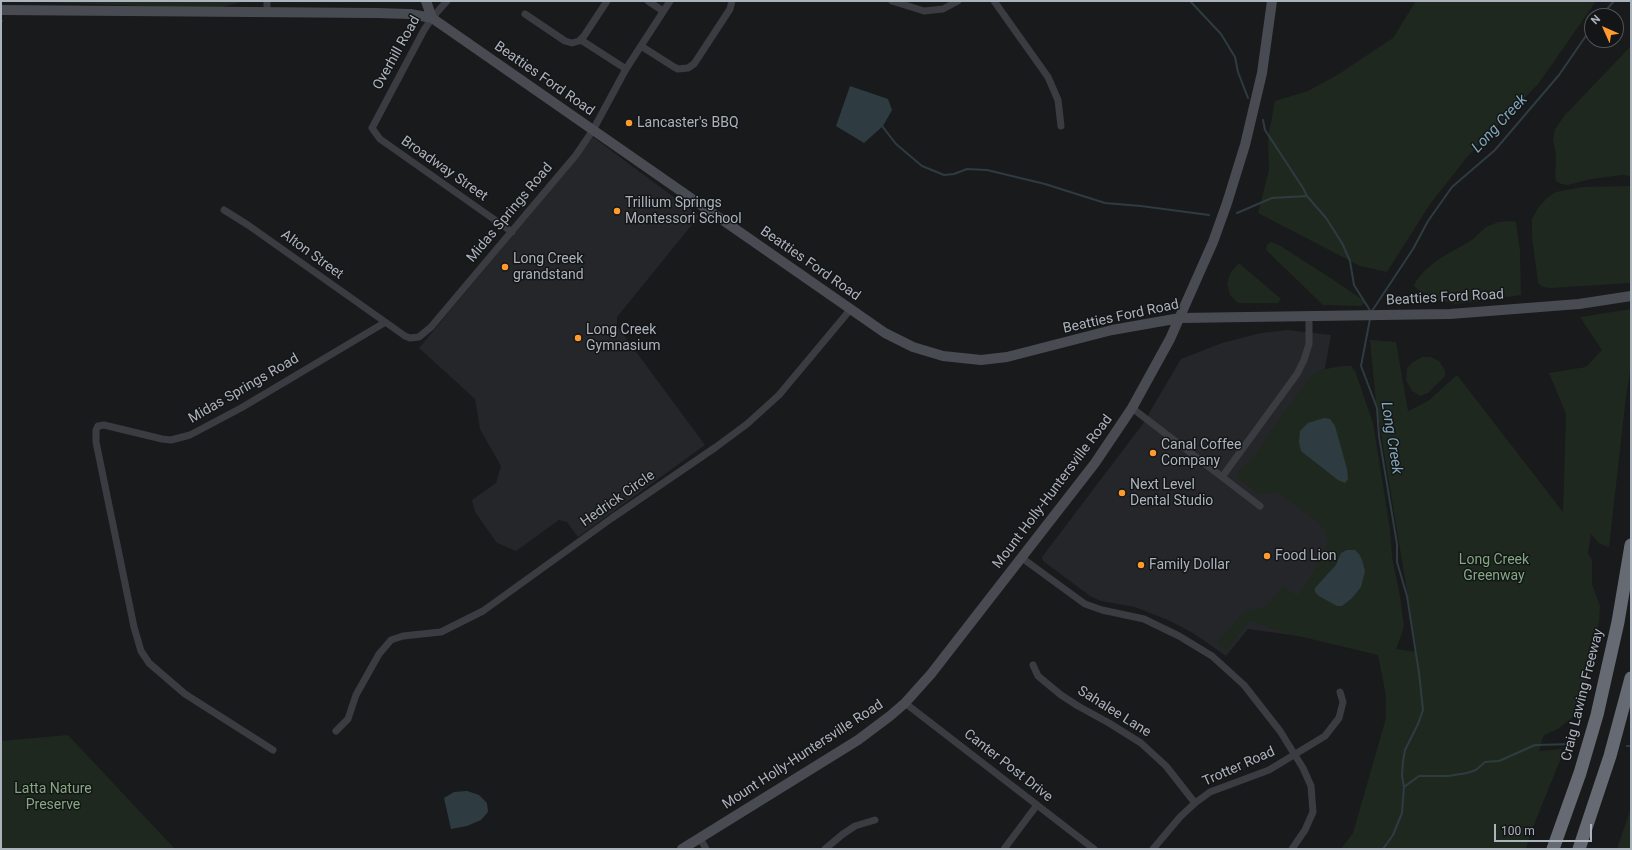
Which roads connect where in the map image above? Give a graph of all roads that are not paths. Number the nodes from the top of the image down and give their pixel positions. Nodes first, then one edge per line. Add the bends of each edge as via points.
1 (267, 1) edge
2 (426, 1) edge
3 (447, 1) edge
4 (607, 1) edge
5 (648, 1) edge
6 (670, 1) edge
7 (732, 1) edge
8 (892, 1) edge
9 (958, 1) edge
10 (994, 1) edge
11 (1272, 1) edge
12 (1, 10) edge
13 (663, 11) junction
14 (267, 12) junction
15 (525, 14) dead end
16 (432, 18) junction
17 (580, 40) junction
18 (641, 46) junction
19 (626, 69) junction
20 (374, 121) joint
21 (1061, 126) dead end
22 (593, 130) junction
23 (224, 210) dead end
24 (512, 232) junction
25 (1631, 296) edge
26 (850, 310) junction
27 (1309, 315) junction
28 (1180, 318) junction
29 (384, 323) junction
30 (1132, 408) junction
31 (1222, 477) junction
32 (1260, 506) dead end
33 (1631, 545) edge
34 (1022, 558) junction
35 (1033, 665) dead end
36 (1631, 678) edge
37 (1340, 692) dead end
38 (906, 703) junction
39 (336, 731) dead end
40 (273, 750) dead end
41 (1294, 755) junction
42 (1195, 803) junction
43 (1038, 805) junction
44 (875, 820) dead end
45 (700, 838) junction
46 (682, 849) edge
47 (706, 849) edge
48 (824, 849) edge
49 (1004, 849) edge
50 (1094, 849) edge
51 (1153, 849) edge
52 (1292, 849) edge
53 (1553, 849) edge
54 (1578, 849) edge

1 - 14 street
2 - 16 main road
3 - 16 street, Overhill Road
4 - 17 street
5 - 13 street
6 - 13 street, Midas Springs Road
7 - 18 street via 730,9 698,58 688,68 678,69
8 - 9 street via 924,11 943,9
10 - 21 street via 1048,76 1058,100
11 - 28 main road, Mount Holly-Huntersville Road via 1262,73 1245,145 1217,229
12 - 14 main road, Beatties Ford Road
13 - 18 street, Midas Springs Road
14 - 16 main road, Beatties Ford Road via 410,14
15 - 17 street via 565,41 572,43
16 - 20 street, Overhill Road
16 - 22 main road, Beatties Ford Road
17 - 19 street
18 - 19 street, Midas Springs Road
19 - 22 street, Midas Springs Road
20 - 24 street, Broadway Street via 373,132 380,139
22 - 24 street, Midas Springs Road via 576,155
22 - 26 main road, Beatties Ford Road
23 - 29 street, Alton Street
24 - 29 street, Midas Springs Road via 424,333 415,338 407,338
25 - 27 main road, Beatties Ford Road via 1579,304 1450,314
26 - 28 main road, Beatties Ford Road via 885,334 913,347 943,356 981,360 1015,356 1112,330
26 - 39 street, Hedrick Circle via 779,395 747,424 482,611 441,632 402,636 391,640 382,649 356,695 348,719
27 - 28 main road, Beatties Ford Road
27 - 31 street via 1308,344 1297,374
28 - 30 main road, Mount Holly-Huntersville Road
29 - 40 street, Midas Springs Road via 190,435 171,440 104,425 98,426 96,430 96,442 141,651 149,663 185,694
30 - 31 street
30 - 34 main road, Mount Holly-Huntersville Road via 1095,463
31 - 32 street
33 - 53 highway, Craig Lawing Freeway via 1618,622 1596,715 1580,773
34 - 38 main road, Mount Holly-Huntersville Road
34 - 41 street via 1085,604 1144,619 1212,656 1256,698
35 - 42 street, Sahalee Lane via 1038,676 1067,698 1141,743 1166,766
36 - 54 highway via 1610,756
37 - 41 street, Trotter Road via 1342,711 1336,725 1325,736
38 - 43 street, Canter Post Drive
38 - 45 main road, Mount Holly-Huntersville Road via 858,740
41 - 42 street, Trotter Road via 1269,770 1210,792
41 - 52 street via 1308,777 1314,804 1310,820
42 - 51 street, Trotter Road
43 - 49 street
43 - 50 street, Canter Post Drive
44 - 48 street via 849,830
45 - 46 main road, Mount Holly-Huntersville Road
45 - 47 street

